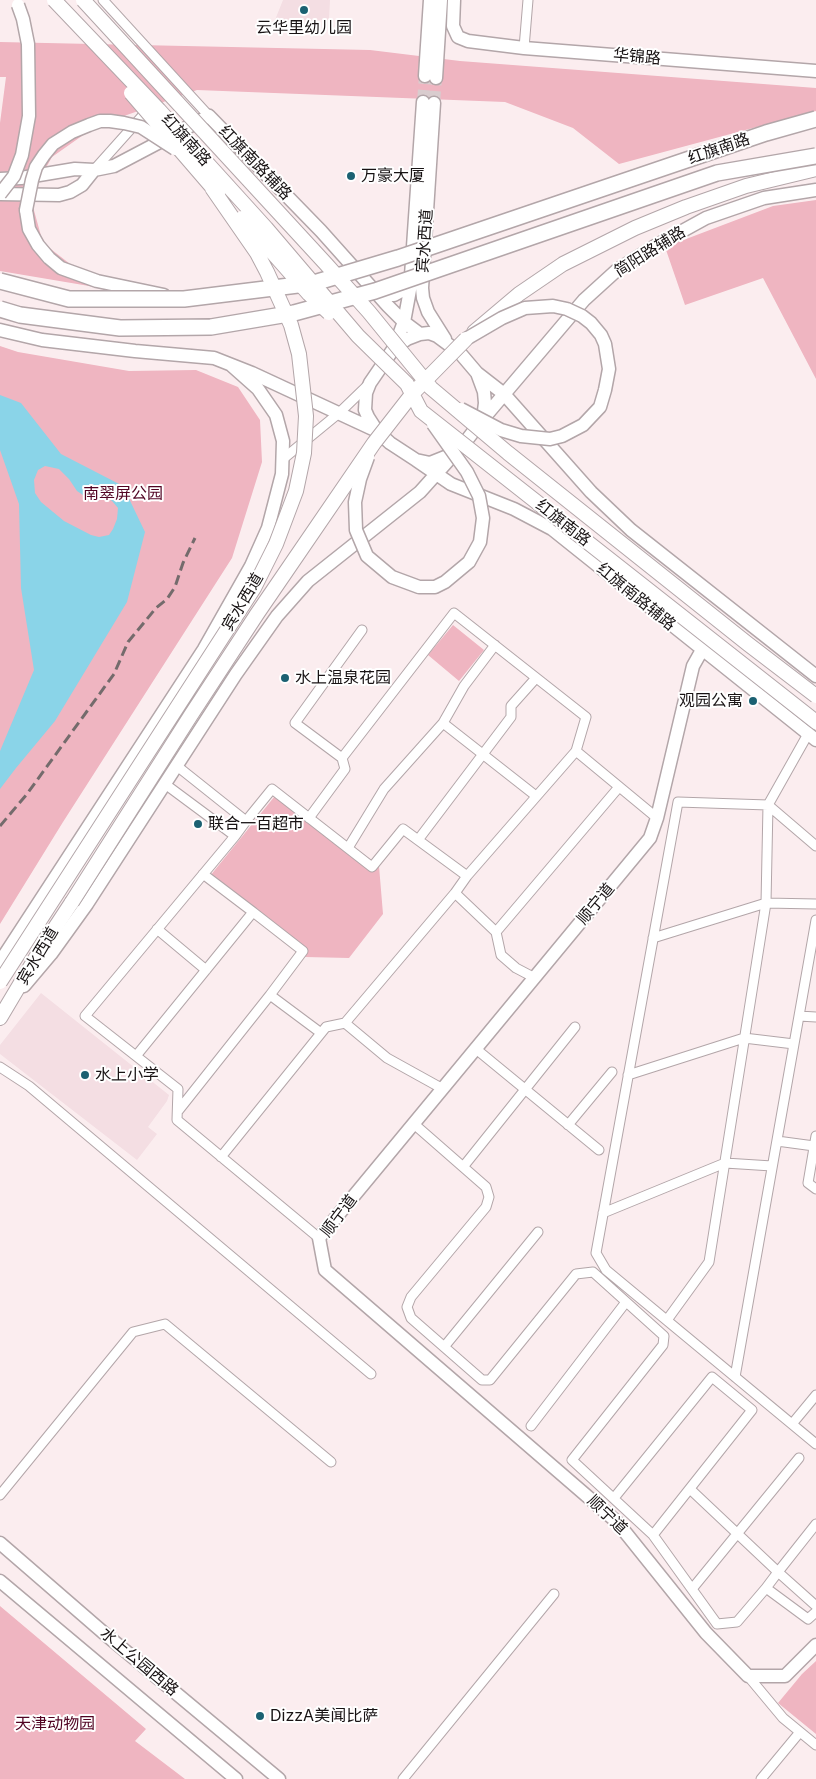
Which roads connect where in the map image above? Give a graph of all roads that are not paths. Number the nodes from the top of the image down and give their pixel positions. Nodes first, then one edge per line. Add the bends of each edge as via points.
1 (15, 0) edge
2 (48, 0) edge
3 (54, 0) edge
4 (83, 0) edge
5 (103, 0) edge
6 (430, 0) edge
7 (440, 0) edge
8 (454, 0) edge
9 (528, 0) edge
10 (97, 46) junction
11 (524, 48) junction
12 (816, 71) edge
13 (209, 116) junction
14 (816, 119) edge
15 (816, 156) edge
16 (188, 159) junction
17 (816, 169) edge
18 (94, 170) junction
19 (0, 179) edge
20 (212, 188) junction
21 (816, 190) edge
22 (0, 194) edge
23 (411, 270) junction
24 (0, 281) edge
25 (368, 283) junction
26 (184, 299) junction
27 (0, 309) edge
28 (404, 322) junction
29 (0, 330) edge
30 (420, 334) junction
31 (358, 336) junction
32 (466, 339) junction
33 (448, 343) junction
34 (394, 348) junction
35 (231, 365) junction
36 (477, 373) junction
37 (425, 382) junction
38 (370, 383) junction
39 (504, 394) junction
40 (421, 411) junction
41 (339, 413) junction
42 (483, 420) junction
43 (375, 437) junction
44 (455, 453) junction
45 (283, 459) junction
46 (416, 460) junction
47 (435, 475) junction
48 (362, 630) dead end
49 (495, 645) junction
50 (702, 650) junction
51 (816, 676) edge
52 (536, 678) junction
53 (816, 696) edge
54 (443, 723) junction
55 (813, 732) edge
56 (576, 751) junction
57 (482, 754) junction
58 (342, 758) junction
59 (177, 766) junction
60 (165, 784) junction
61 (619, 787) junction
62 (536, 796) junction
63 (768, 805) junction
64 (310, 818) junction
65 (657, 818) junction
66 (246, 821) junction
67 (234, 836) junction
68 (418, 840) junction
69 (816, 846) edge
70 (348, 848) junction
71 (203, 874) junction
72 (467, 876) junction
73 (455, 894) junction
74 (766, 904) junction
75 (816, 904) edge
76 (252, 912) junction
77 (816, 920) edge
78 (157, 929) junction
79 (496, 932) junction
80 (653, 938) junction
81 (0, 962) edge
82 (206, 970) junction
83 (535, 978) junction
84 (0, 982) edge
85 (270, 995) junction
86 (10, 1003) junction
87 (799, 1016) junction
88 (816, 1017) edge
89 (0, 1018) edge
90 (344, 1023) junction
91 (575, 1027) dead end
92 (321, 1033) junction
93 (744, 1038) junction
94 (794, 1044) junction
95 (476, 1049) junction
96 (136, 1056) junction
97 (0, 1067) edge
98 (612, 1072) dead end
99 (628, 1075) junction
100 (443, 1089) junction
101 (525, 1089) junction
102 (178, 1111) junction
103 (414, 1124) junction
104 (568, 1125) junction
105 (816, 1136) edge
106 (777, 1141) junction
107 (814, 1146) junction
108 (599, 1150) dead end
109 (221, 1156) junction
110 (725, 1163) junction
111 (772, 1166) junction
112 (463, 1167) junction
113 (816, 1188) edge
114 (603, 1213) junction
115 (538, 1232) dead end
116 (319, 1238) junction
117 (626, 1302) junction
118 (667, 1320) junction
119 (444, 1347) junction
120 (370, 1374) dead end
121 (735, 1377) junction
122 (816, 1394) edge
123 (792, 1424) junction
124 (531, 1426) dead end
125 (816, 1444) edge
126 (799, 1458) dead end
127 (331, 1462) dead end
128 (690, 1489) junction
129 (0, 1495) edge
130 (614, 1498) junction
131 (816, 1524) edge
132 (738, 1533) junction
133 (653, 1535) junction
134 (0, 1543) edge
135 (778, 1572) junction
136 (0, 1581) edge
137 (766, 1588) junction
138 (692, 1589) junction
139 (554, 1594) dead end
140 (816, 1609) edge
141 (816, 1646) edge
142 (748, 1676) junction
143 (800, 1732) junction
144 (816, 1745) edge
145 (236, 1779) edge
146 (280, 1779) edge
147 (403, 1779) edge
148 (761, 1779) edge

1 - 22 main road, bridge via 28,44 29,116 22,155 14,176
2 - 18 street via 147,103 145,113
3 - 10 main road, 红旗南路, bridge
4 - 37 main road, 红旗南路, bridge via 332,270
5 - 13 street
6 - 7 main road via 430,77
8 - 11 main road, 华锦路 via 453,26 458,37 468,42
9 - 11 street
10 - 16 main road, bridge via 123,83
10 - 31 main road, 红旗南路, bridge via 266,228
11 - 12 main road, 华锦路
13 - 18 main road, 红旗南路辅路 via 114,166
13 - 25 main road, 红旗南路辅路
14 - 26 highway, 红旗南路, bridge via 766,132 407,255 314,283
15 - 27 highway, 红旗南路, bridge via 716,173 375,291 294,313 211,327 120,328 20,315
16 - 20 main road, bridge
16 - 26 main road, bridge via 140,127 110,121 89,125 53,144 44,155 36,167 26,210 29,229 38,245 61,268 97,281
17 - 32 main road, 宾水西道, bridge via 746,186 635,228 563,264 519,294
18 - 19 main road, 红旗南路辅路 via 75,169
18 - 22 main road via 82,185 59,195
20 - 31 main road, bridge via 309,294
20 - 84 main road, 宾水西道, bridge via 257,253 291,325 299,354 306,416 304,453 296,491 276,544 254,588
21 - 39 main road, 简阳路辅路 via 764,198 706,218 617,270 584,300
23 - 25 main road via 403,290 394,295
23 - 28 main road, 宾水西道
23 - 33 main road, 宾水西道 via 429,102 422,288 428,312
24 - 26 highway, 红旗南路, bridge via 70,299
25 - 28 main road, 红旗南路辅路
28 - 30 main road, 红旗南路辅路
28 - 34 main road, 宾水西道
29 - 35 main road via 42,340 214,358
30 - 33 main road via 428,333
30 - 34 main road
31 - 40 main road, 红旗南路, bridge via 407,384
32 - 37 main road, bridge via 525,308 553,306 582,316 601,335 608,356 609,369 600,407 583,425 562,436 520,436 500,430 465,411
32 - 43 main road, 宾水西道, bridge
33 - 36 main road
34 - 38 main road
35 - 41 main road
35 - 45 main road via 258,388 276,415 283,441
36 - 39 main road
36 - 42 main road via 484,392
37 - 53 main road, 红旗南路, bridge via 515,459
38 - 41 street
38 - 43 main road via 365,410
39 - 42 main road, 简阳路辅路
39 - 51 main road via 591,492 632,530
40 - 43 main road, bridge via 467,472 479,496 483,518 480,542 469,562 435,587 420,587 392,577 367,556 356,530 355,502
40 - 55 main road, 红旗南路, bridge
41 - 43 main road
41 - 45 street
42 - 44 main road
43 - 46 main road
43 - 86 main road, 宾水西道, bridge via 246,629 41,949
44 - 46 main road via 430,463
44 - 47 main road
45 - 81 main road via 268,528 251,566 204,649
46 - 47 main road, 红旗南路辅路
47 - 50 main road, 红旗南路辅路 via 552,529
47 - 59 main road via 420,492 308,581 283,609 236,674
48 - 58 street via 295,723
49 - 52 street
49 - 54 street via 464,686
49 - 58 street via 454,613
50 - 55 main road, 红旗南路辅路
50 - 65 main road, 顺宁道 via 693,666
52 - 56 street via 586,717
52 - 57 street via 510,706 511,717
54 - 57 street
54 - 70 street via 384,789
55 - 63 street
56 - 61 street
56 - 62 street
57 - 62 street
57 - 68 street
58 - 64 street via 345,769
59 - 60 main road
59 - 66 street
60 - 67 street
60 - 86 main road via 87,904
61 - 65 street
61 - 79 street
62 - 72 street
63 - 69 street
63 - 74 street
63 - 80 street via 678,802
64 - 66 street via 272,788
64 - 70 street
65 - 83 main road, 顺宁道 via 650,838
66 - 67 street
67 - 71 street
68 - 70 street via 403,829 372,867
68 - 72 street
71 - 76 street
71 - 78 street
72 - 73 street
73 - 79 street
73 - 90 street
74 - 75 street
74 - 80 street
74 - 93 street
76 - 82 street
76 - 85 street via 303,952
77 - 87 street
78 - 82 street
78 - 96 street via 85,1016
79 - 83 street via 501,956
80 - 99 street
82 - 96 street
83 - 95 main road, 顺宁道
85 - 92 street
85 - 102 street
86 - 89 main road, 宾水西道
87 - 88 street
87 - 94 street
90 - 92 street via 326,1027
90 - 100 street via 387,1058
91 - 101 street
92 - 109 street
93 - 94 street
93 - 99 street
93 - 110 street
94 - 106 street
95 - 100 main road, 顺宁道
95 - 101 street
96 - 102 street via 178,1089
97 - 120 street via 29,1086
98 - 104 street
99 - 114 street
100 - 103 main road, 顺宁道
101 - 104 street
101 - 112 street
102 - 109 street via 177,1120
103 - 112 street
103 - 116 main road, 顺宁道
104 - 108 street
105 - 107 street
106 - 107 street
106 - 111 street
107 - 113 street via 808,1183
109 - 116 street
110 - 111 street
110 - 114 street
110 - 118 street via 709,1262
111 - 121 street
112 - 119 street via 486,1186 489,1197 486,1207 407,1307 411,1318
114 - 118 street via 596,1253 606,1270
115 - 119 street
116 - 142 main road, 顺宁道 via 325,1270 617,1522 706,1633
117 - 119 street via 593,1272 576,1274 490,1380 482,1380
117 - 124 street
117 - 130 street via 664,1336 662,1345 572,1460
118 - 121 street
121 - 123 street
122 - 123 street
123 - 125 street
126 - 132 street
127 - 129 street via 165,1324 133,1332
128 - 130 street via 752,1410 712,1377
128 - 132 street
128 - 133 street
130 - 133 street
131 - 135 street
132 - 135 street
132 - 138 street
133 - 138 street
134 - 146 main road, 水上公园西路
135 - 137 street
135 - 140 street
136 - 145 main road, 水上公园西路
137 - 138 street via 737,1622 717,1624
137 - 140 street via 808,1619
139 - 147 street
141 - 142 main road via 785,1676
142 - 143 street, 顺宁道 via 783,1718
143 - 144 street, 顺宁道
143 - 148 street

